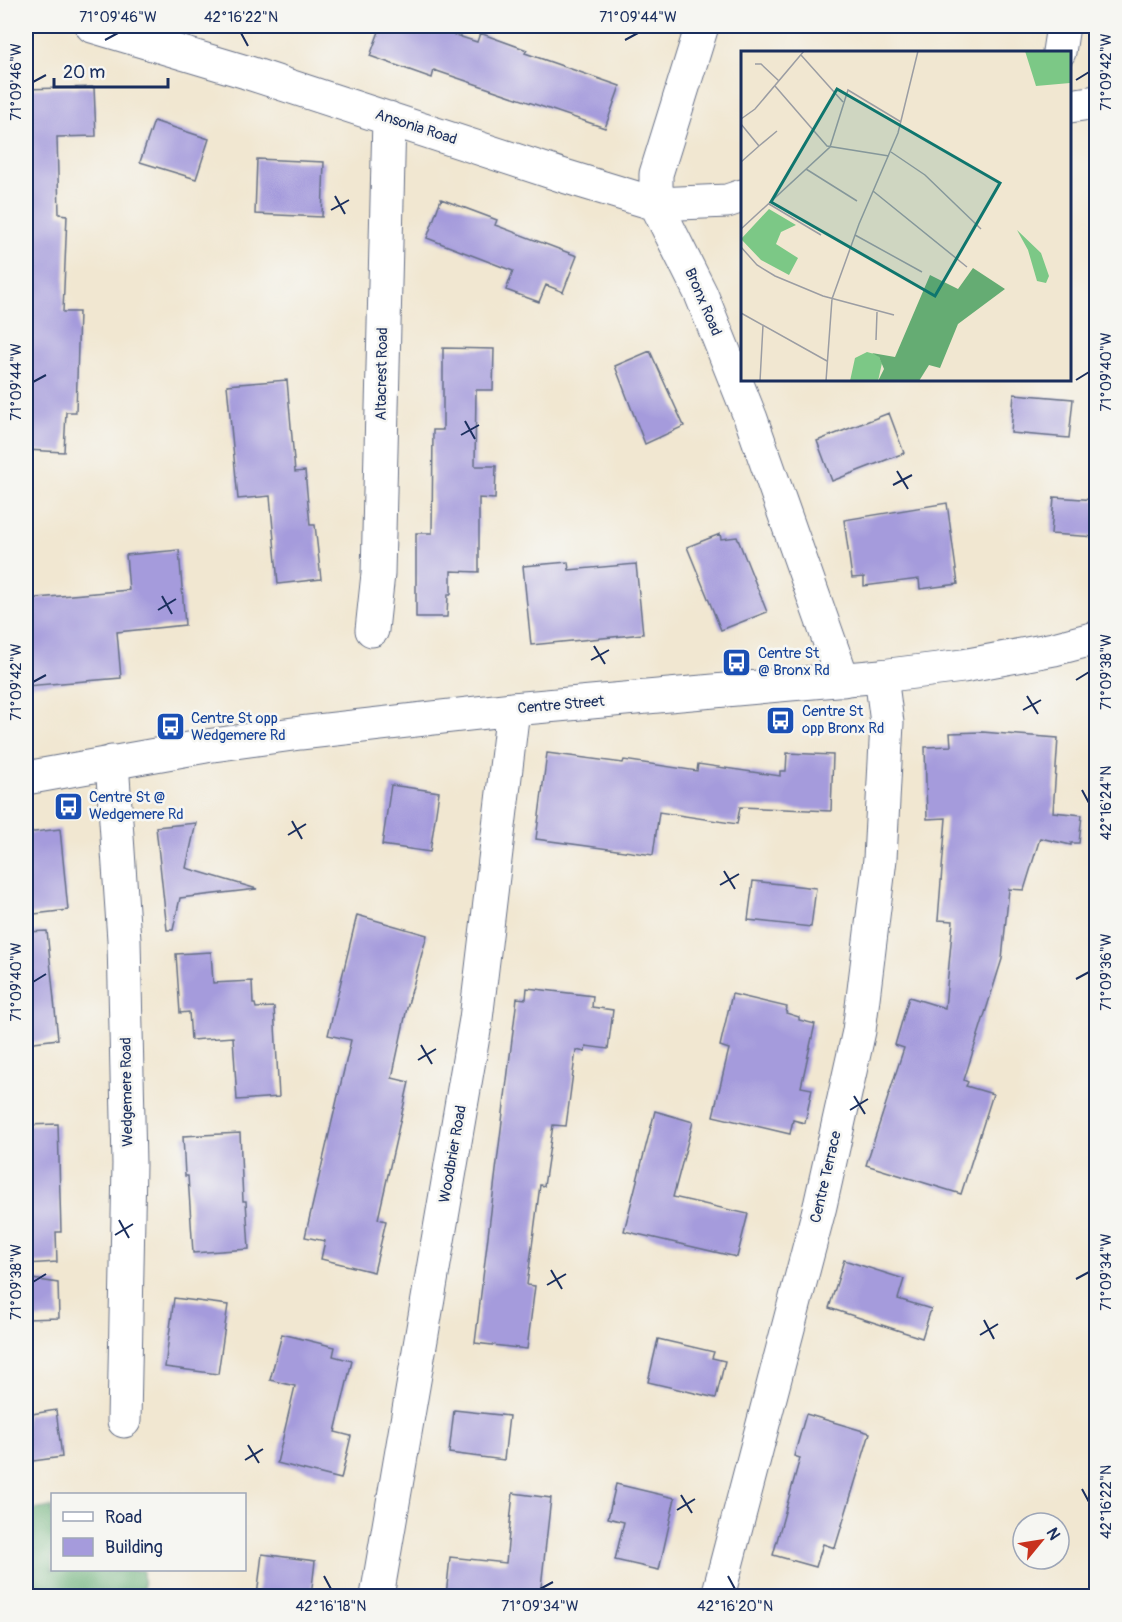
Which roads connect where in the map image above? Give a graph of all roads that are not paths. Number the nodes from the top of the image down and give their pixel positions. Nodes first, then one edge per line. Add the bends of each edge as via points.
1 (92, 26) edge
2 (702, 26) edge
3 (1063, 26) edge
4 (1059, 51) edge
5 (1096, 102) edge
6 (1071, 105) edge
7 (389, 118) junction
8 (741, 196) edge
9 (656, 204) junction
10 (372, 630) dead end
11 (1096, 638) edge
12 (881, 676) junction
13 (843, 680) junction
14 (513, 709) junction
15 (112, 762) junction
16 (26, 778) edge
17 (124, 1421) dead end
18 (377, 1596) edge
19 (718, 1596) edge

1 - 7 street, Ansonia Road
2 - 9 street, Bronx Road via 656,174
3 - 4 street
5 - 6 street
7 - 9 street, Ansonia Road
7 - 10 street, Altacrest Road via 378,574
8 - 9 street, Ansonia Road via 727,201
9 - 13 street, Bronx Road via 701,294 751,419
11 - 12 street, Centre Street via 963,666
12 - 13 street, Centre Street
12 - 19 street, Centre Terrace via 887,723 880,859 859,1031 820,1206
13 - 14 street, Centre Street
14 - 15 street, Centre Street via 300,733
14 - 18 street, Woodbrier Road via 476,1019
15 - 16 street, Centre Street
15 - 17 street, Wedgemere Road via 124,940 129,1164

